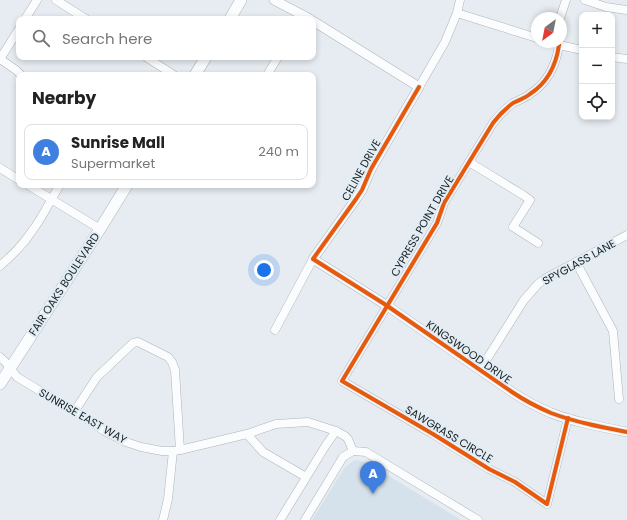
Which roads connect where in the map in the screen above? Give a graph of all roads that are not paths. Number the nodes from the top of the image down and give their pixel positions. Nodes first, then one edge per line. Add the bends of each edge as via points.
1 (37, 0) edge
2 (56, 0) edge
3 (241, 0) edge
4 (274, 0) edge
5 (460, 0) edge
6 (566, 0) edge
7 (584, 0) edge
8 (627, 10) edge
9 (562, 12) edge
10 (457, 13) junction
11 (27, 16) edge
12 (81, 16) edge
13 (232, 16) edge
14 (302, 16) edge
15 (316, 23) edge
16 (16, 34) edge
17 (531, 36) edge
18 (567, 46) edge
19 (554, 48) edge
20 (579, 49) edge
21 (615, 57) edge
22 (0, 59) edge
23 (627, 59) edge
24 (151, 60) edge
25 (204, 60) edge
26 (276, 60) edge
27 (18, 72) edge
28 (169, 72) edge
29 (197, 72) edge
30 (269, 72) edge
31 (419, 87) junction
32 (469, 162) junction
33 (0, 168) edge
34 (16, 178) edge
35 (33, 188) edge
36 (58, 188) edge
37 (125, 188) edge
38 (51, 199) junction
39 (100, 229) junction
40 (627, 235) edge
41 (538, 243) dead end
42 (314, 259) junction
43 (576, 262) junction
44 (0, 266) edge
45 (386, 306) junction
46 (275, 330) dead end
47 (0, 357) edge
48 (9, 368) junction
49 (480, 370) junction
50 (0, 384) edge
51 (619, 399) dead end
52 (74, 412) junction
53 (568, 418) junction
54 (336, 431) junction
55 (627, 432) edge
56 (247, 434) junction
57 (177, 451) junction
58 (353, 451) junction
59 (306, 477) junction
60 (162, 520) edge
61 (280, 520) edge
62 (305, 520) edge
63 (478, 520) edge

1 - 11 street
2 - 12 street
3 - 13 main road
4 - 14 street
5 - 10 street, CELINE DRIVE
6 - 9 street
7 - 8 street
10 - 17 street
10 - 31 street, CELINE DRIVE via 445,42
15 - 31 street
16 - 22 street
18 - 20 street
19 - 32 street, CYPRESS POINT DRIVE via 556,61 545,80 538,89 499,115
21 - 23 street
22 - 27 street
24 - 28 street
25 - 29 main road
26 - 30 street
31 - 42 street, CELINE DRIVE via 371,169 362,190
32 - 41 street via 530,200 513,228
32 - 45 street, CYPRESS POINT DRIVE via 444,203 437,223
33 - 34 street
35 - 38 street
36 - 38 street
37 - 39 main road, FAIR OAKS BOULEVARD
38 - 39 street
38 - 44 street via 34,230
39 - 48 main road, FAIR OAKS BOULEVARD
40 - 43 street, SPYGLASS LANE
42 - 45 street, KINGSWOOD DRIVE
42 - 46 street, CELINE DRIVE
43 - 49 street, SPYGLASS LANE via 546,278 529,293
43 - 51 street via 613,330
45 - 49 street, KINGSWOOD DRIVE
45 - 53 street, SAWGRASS CIRCLE via 342,381 489,470 515,482 547,504
47 - 48 street, SUNRISE EAST WAY
48 - 50 main road, FAIR OAKS BOULEVARD
48 - 52 street, SUNRISE EAST WAY via 17,377
49 - 53 street, KINGSWOOD DRIVE via 530,403
52 - 57 street, SUNRISE EAST WAY via 104,431 141,448
52 - 57 street via 97,377 138,342 168,357 172,362
53 - 55 street, KINGSWOOD DRIVE
54 - 56 street, SUNRISE EAST WAY via 308,422 276,424
54 - 58 street, SUNRISE EAST WAY via 348,439
54 - 59 street
56 - 57 street, SUNRISE EAST WAY
56 - 59 street via 263,452
57 - 60 street
58 - 62 street via 343,457
58 - 63 street via 366,452
59 - 61 street

